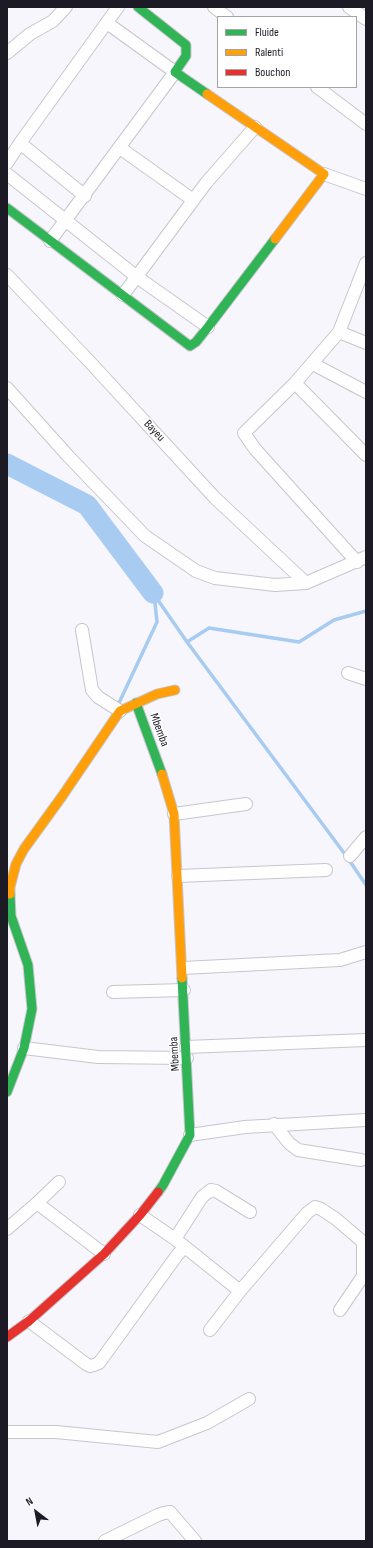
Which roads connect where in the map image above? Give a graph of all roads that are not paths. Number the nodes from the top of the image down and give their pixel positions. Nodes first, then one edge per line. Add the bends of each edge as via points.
1 (66, 7) edge
2 (118, 7) edge
3 (138, 7) edge
4 (214, 7) edge
5 (349, 7) edge
6 (226, 16) edge
7 (366, 19) edge
8 (107, 23) junction
9 (7, 53) edge
10 (175, 72) junction
11 (318, 88) edge
12 (366, 124) edge
13 (255, 127) junction
14 (20, 143) junction
15 (120, 148) junction
16 (7, 163) edge
17 (7, 174) edge
18 (324, 174) junction
19 (366, 189) edge
20 (84, 196) junction
21 (194, 200) junction
22 (7, 208) edge
23 (65, 221) junction
24 (50, 241) junction
25 (366, 263) edge
26 (7, 275) edge
27 (137, 277) junction
28 (123, 295) junction
29 (208, 327) junction
30 (339, 332) junction
31 (366, 343) edge
32 (313, 364) junction
33 (295, 383) junction
34 (7, 388) edge
35 (366, 392) edge
36 (366, 455) edge
37 (362, 560) edge
38 (306, 583) junction
39 (82, 630) dead end
40 (348, 673) dead end
41 (366, 679) edge
42 (175, 690) dead end
43 (136, 703) junction
44 (120, 711) junction
45 (246, 804) dead end
46 (174, 814) junction
47 (366, 837) edge
48 (350, 856) dead end
49 (326, 870) dead end
50 (178, 876) junction
51 (9, 919) edge
52 (366, 952) edge
53 (183, 968) junction
54 (184, 990) junction
55 (113, 992) dead end
56 (366, 1040) edge
57 (24, 1048) junction
58 (187, 1053) junction
59 (7, 1092) edge
60 (366, 1120) edge
61 (274, 1124) junction
62 (190, 1135) junction
63 (361, 1160) dead end
64 (59, 1182) dead end
65 (37, 1203) junction
66 (250, 1212) dead end
67 (140, 1214) junction
68 (7, 1229) edge
69 (175, 1239) junction
70 (185, 1247) junction
71 (104, 1254) junction
72 (240, 1291) junction
73 (340, 1310) dead end
74 (29, 1321) junction
75 (210, 1330) dead end
76 (7, 1337) edge
77 (250, 1399) dead end
78 (7, 1432) edge
79 (105, 1541) edge
80 (195, 1541) edge

1 - 9 street via 53,21 30,34
2 - 8 street
3 - 10 street via 186,45 186,56
4 - 6 street
5 - 7 street
8 - 10 street
8 - 14 street
10 - 13 street
10 - 15 street
11 - 12 street
13 - 18 street
13 - 21 street
14 - 16 street
14 - 20 street
15 - 20 street
15 - 21 street
17 - 23 street
18 - 19 street
18 - 29 street
20 - 23 street
21 - 27 street
22 - 24 street
23 - 24 street
23 - 27 street
24 - 28 street
25 - 30 street
26 - 38 street, Bayeu via 215,498
27 - 28 street
27 - 29 street
28 - 29 street via 190,346
30 - 31 street
30 - 32 street
32 - 33 street
32 - 35 street
33 - 36 street
33 - 37 street via 244,431 244,435
34 - 38 street via 145,536 196,572 215,578 275,585
37 - 38 street
39 - 44 street via 92,690 98,698
40 - 41 street
42 - 43 street
43 - 44 street
43 - 46 street, Mbemba
44 - 51 street via 24,849 14,869 10,887
45 - 46 street
46 - 50 street, Mbemba
47 - 48 street
49 - 50 street
50 - 53 street, Mbemba
51 - 57 street via 28,965 32,1009
52 - 53 street via 340,960
53 - 54 street, Mbemba
54 - 55 street
54 - 58 street, Mbemba
56 - 58 street
57 - 58 street via 98,1057
57 - 59 street
58 - 62 street, Mbemba
60 - 61 street
61 - 62 street
61 - 63 street via 298,1150
62 - 67 street via 163,1185
64 - 65 street
65 - 68 street
65 - 71 street
66 - 69 street via 211,1190 202,1198
67 - 69 street
67 - 71 street
69 - 70 street
70 - 72 street
70 - 74 street via 99,1363 90,1366 86,1364
71 - 74 street
72 - 73 street via 315,1207 336,1219 363,1242 363,1276
72 - 75 street
74 - 76 street
77 - 78 street via 207,1423 158,1442 56,1432
79 - 80 street via 164,1512 170,1512

